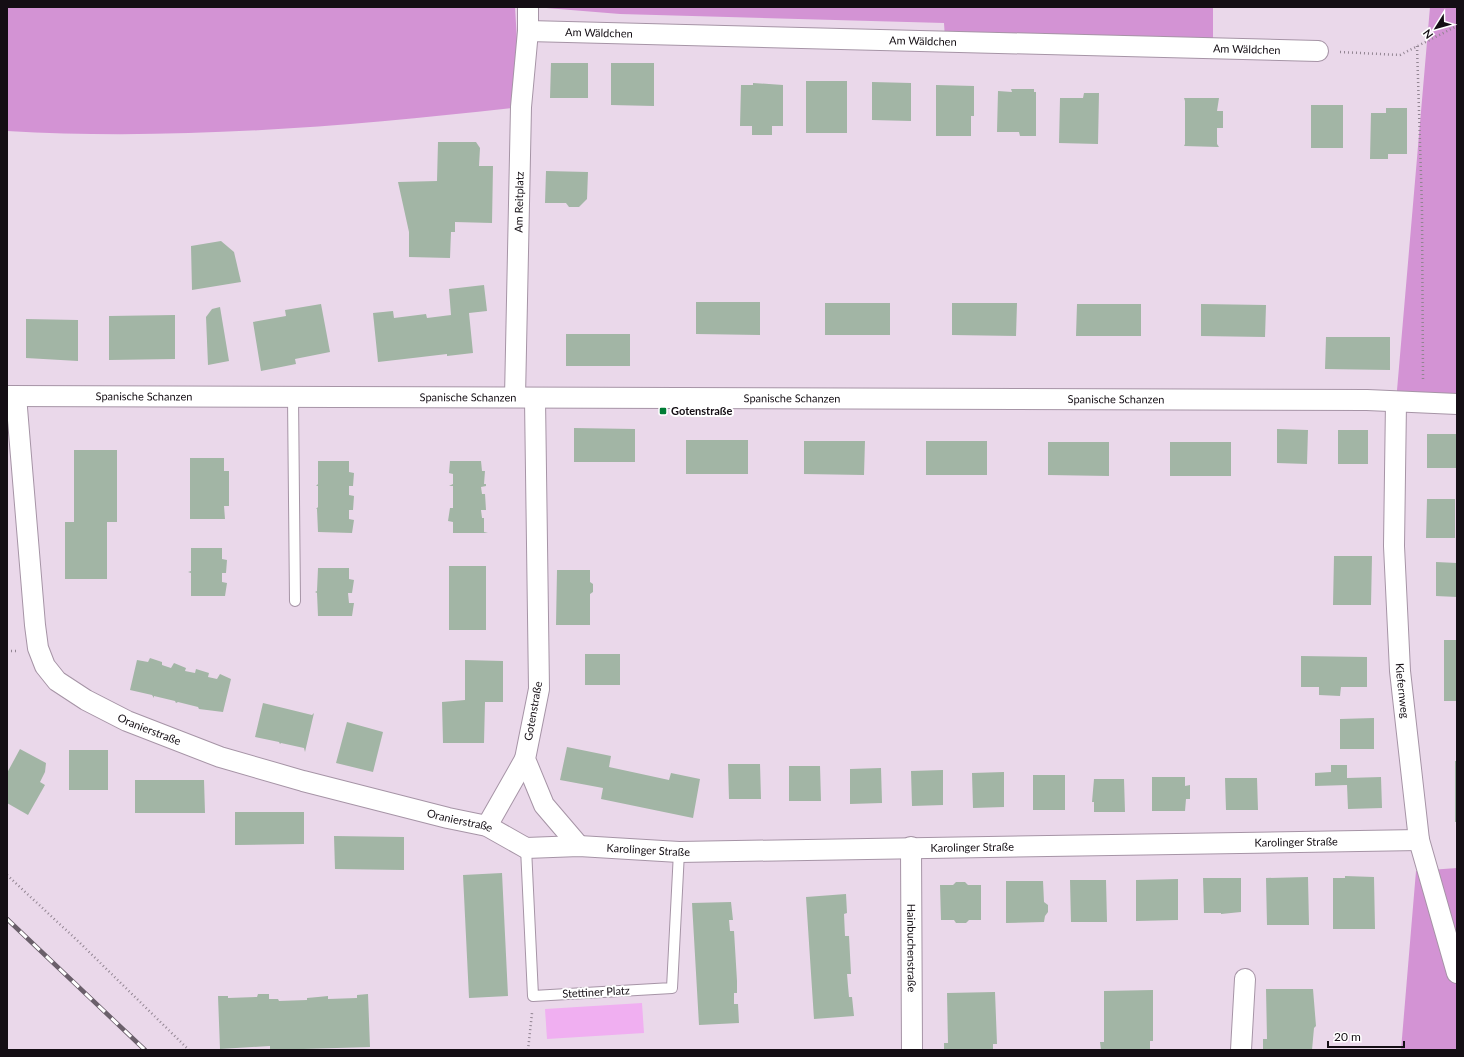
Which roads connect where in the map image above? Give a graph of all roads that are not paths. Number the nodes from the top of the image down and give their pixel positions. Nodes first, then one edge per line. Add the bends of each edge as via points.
1 (528, 7) edge
2 (528, 31) junction
3 (1318, 51) road end
4 (11, 396) edge
5 (294, 397) junction
6 (515, 397) junction
7 (535, 399) junction
8 (1396, 402) junction
9 (1457, 404) edge
10 (295, 601) dead end
11 (525, 759) junction
12 (487, 826) junction
13 (1419, 840) junction
14 (578, 846) junction
15 (911, 847) junction
16 (526, 848) junction
17 (679, 852) junction
18 (1457, 973) edge
19 (1245, 980) dead end
20 (912, 1050) edge
21 (1241, 1050) edge

1 - 2 street, Am Reitplatz
2 - 3 street, Am Wäldchen
2 - 6 street, Am Reitplatz via 521,107
4 - 5 street, Spanische Schanzen
4 - 12 street, Oranierstraße via 37,641 45,666 57,681 86,700 127,721 220,757 303,781
5 - 6 street, Spanische Schanzen
5 - 10 lane
6 - 7 street, Spanische Schanzen
7 - 8 street, Spanische Schanzen
7 - 11 street, Gotenstraße via 539,689
8 - 9 street, Spanische Schanzen
8 - 13 street, Kiefernweg via 1394,546 1400,671
11 - 12 street, Gotenstraße
11 - 14 street via 544,805
12 - 16 street, Oranierstraße
13 - 15 street, Karolinger Straße
13 - 18 street, Kiefernweg
14 - 16 street, Karolinger Straße
14 - 17 street, Karolinger Straße
15 - 17 street, Karolinger Straße
15 - 20 street, Hainbuchenstraße
16 - 17 lane, Stettiner Platz via 533,996 672,988
19 - 21 street

